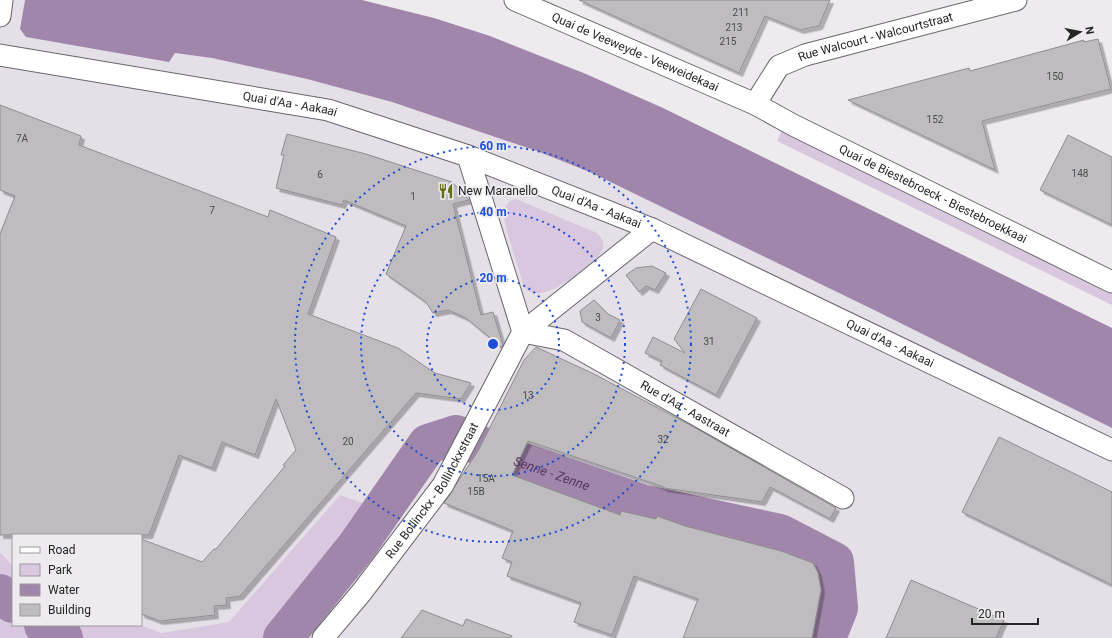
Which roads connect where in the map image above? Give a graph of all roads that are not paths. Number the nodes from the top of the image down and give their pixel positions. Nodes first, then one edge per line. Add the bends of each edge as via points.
1 (2, 0) edge
2 (515, 0) edge
3 (1016, 0) edge
4 (0, 16) edge
5 (0, 55) edge
6 (755, 104) junction
7 (468, 156) junction
8 (652, 229) junction
9 (1112, 282) edge
10 (523, 332) junction
11 (1112, 450) edge
12 (843, 498) dead end
13 (323, 638) edge

1 - 4 street
2 - 6 street, Quai de Veeweyde - Veeweidekaai
3 - 6 street, Rue Walcourt - Walcourtstraat via 805,55 779,66
5 - 7 street, Quai d'Aa - Aakaai via 328,110
6 - 9 street, Quai de Biestebroeck - Biestebroekkaai via 792,125
7 - 8 street, Quai d'Aa - Aakaai
7 - 10 street
8 - 10 street, Rue Bollinckx - Bollinckxstraat
8 - 11 street, Quai d'Aa - Aakaai
10 - 12 street, Rue d'Aa - Aastraat via 564,340
10 - 13 street, Rue Bollinckx - Bollinckxstraat via 443,485

